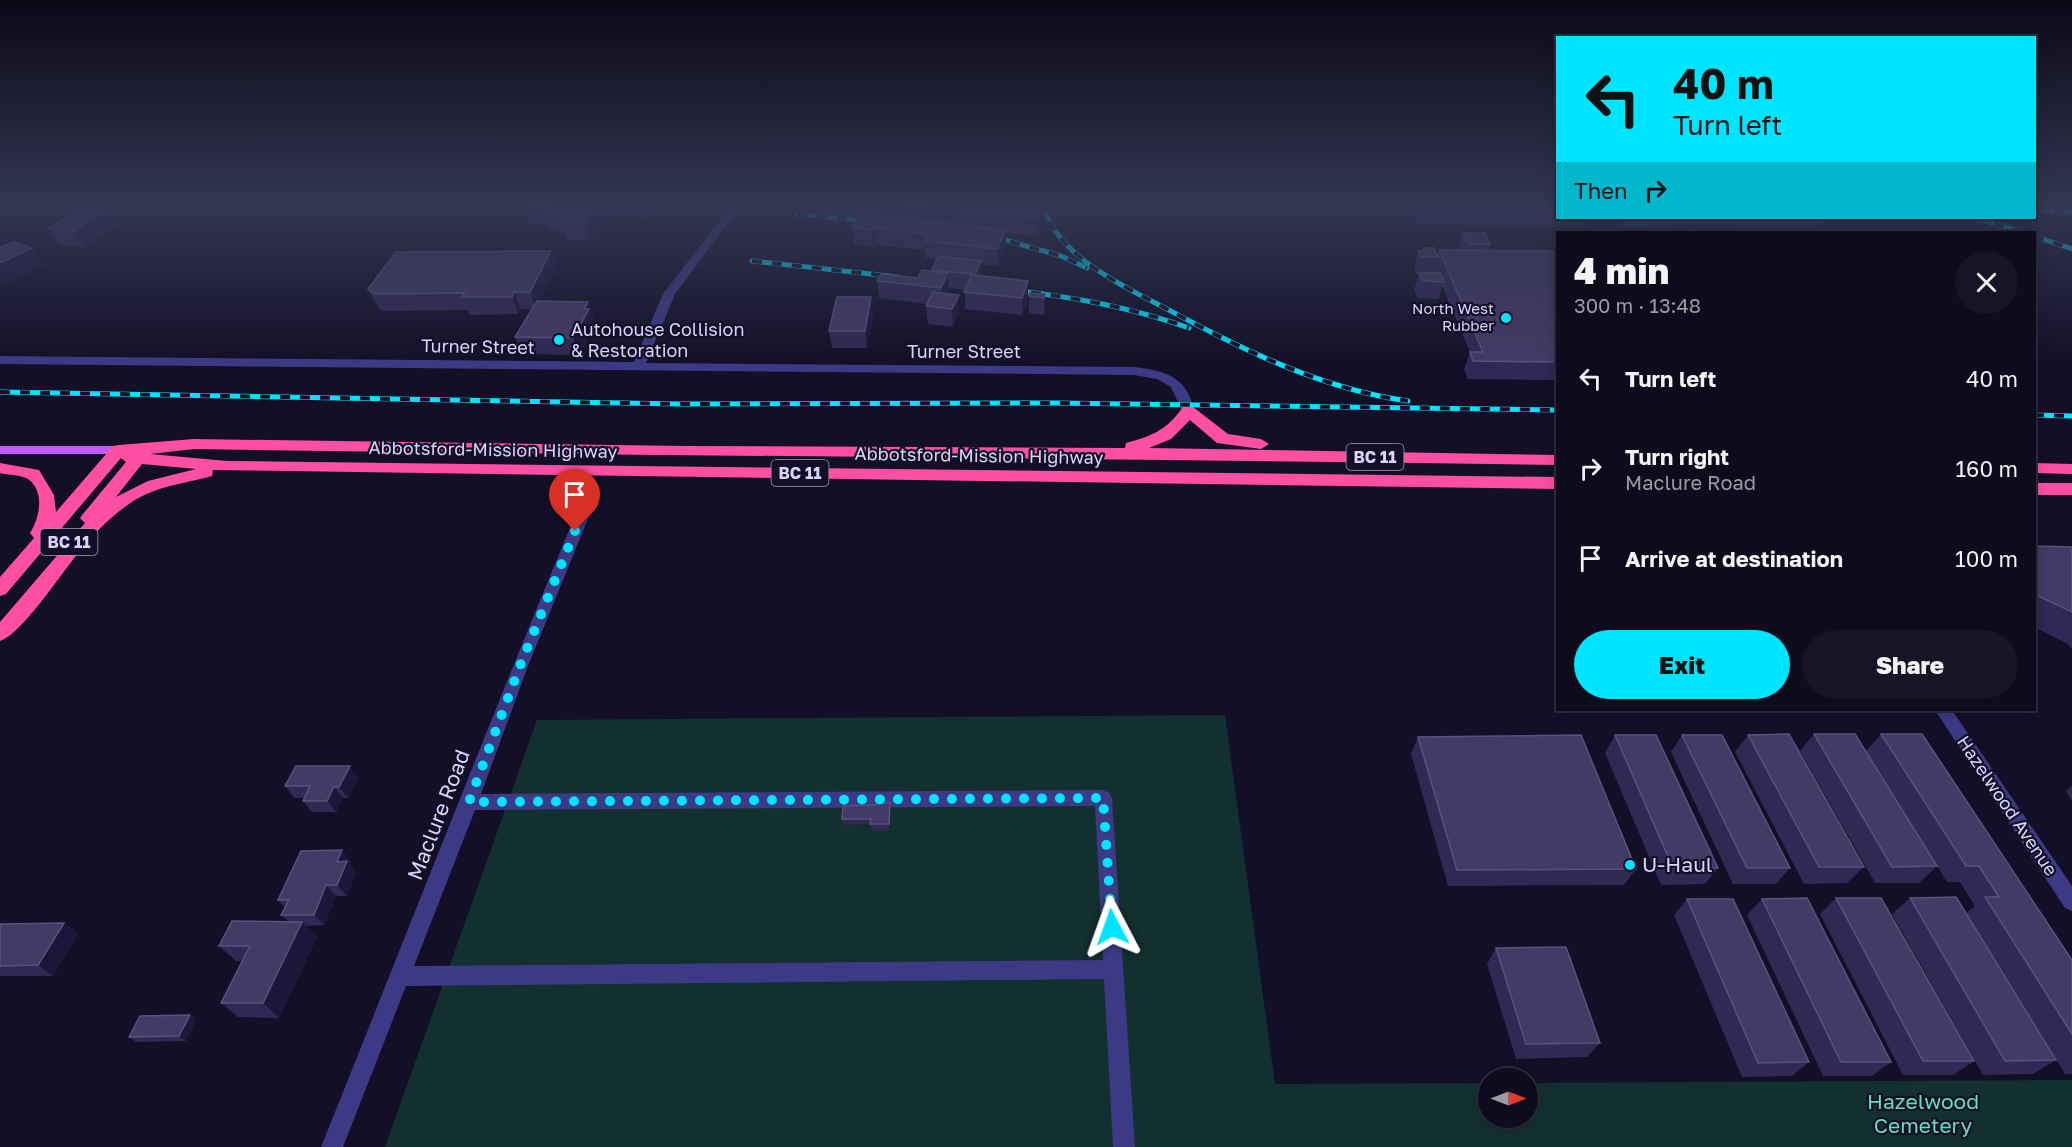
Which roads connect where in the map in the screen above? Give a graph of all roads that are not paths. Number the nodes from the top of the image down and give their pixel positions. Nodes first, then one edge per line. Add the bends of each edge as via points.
1 (697, 257) edge
2 (0, 360) edge
3 (638, 367) junction
4 (1188, 410) junction
5 (0, 450) edge
6 (1556, 450) edge
7 (117, 452) junction
8 (1055, 452) junction
9 (142, 453) junction
10 (1556, 460) edge
11 (226, 466) junction
12 (0, 468) edge
13 (2036, 468) edge
14 (2072, 469) edge
15 (1556, 483) edge
16 (2036, 489) edge
17 (2072, 489) edge
18 (589, 499) dead end
19 (0, 581) edge
20 (0, 589) edge
21 (0, 626) edge
22 (0, 634) edge
23 (1944, 711) edge
24 (469, 802) junction
25 (2072, 902) edge
26 (1114, 969) junction
27 (400, 976) junction
28 (332, 1147) edge
29 (1124, 1147) edge

1 - 3 street via 669,294
2 - 3 street, Turner Street
3 - 4 street, Turner Street via 1134,371 1169,378 1179,388
4 - 6 highway via 1223,439 1240,443
4 - 8 highway via 1170,435 1150,444
5 - 7 main road
7 - 9 highway, Abbotsford-Mission Highway / BC 11
7 - 20 highway, BC 11
8 - 9 highway, Abbotsford-Mission Highway / BC 11 via 194,444
8 - 10 highway, Abbotsford-Mission Highway / BC 11
9 - 11 highway, Abbotsford-Mission Highway / BC 11
9 - 21 highway, BC 11
11 - 15 highway, Abbotsford-Mission Highway / BC 11
11 - 22 highway via 165,481 125,499 96,522
12 - 19 highway via 33,474 46,492 48,513 43,529
13 - 14 highway
16 - 17 highway
18 - 24 street, Maclure Road
23 - 25 street, Hazelwood Avenue
24 - 26 street via 1103,798
24 - 27 street, Maclure Road
26 - 27 street
26 - 29 street
27 - 28 street, Maclure Road

